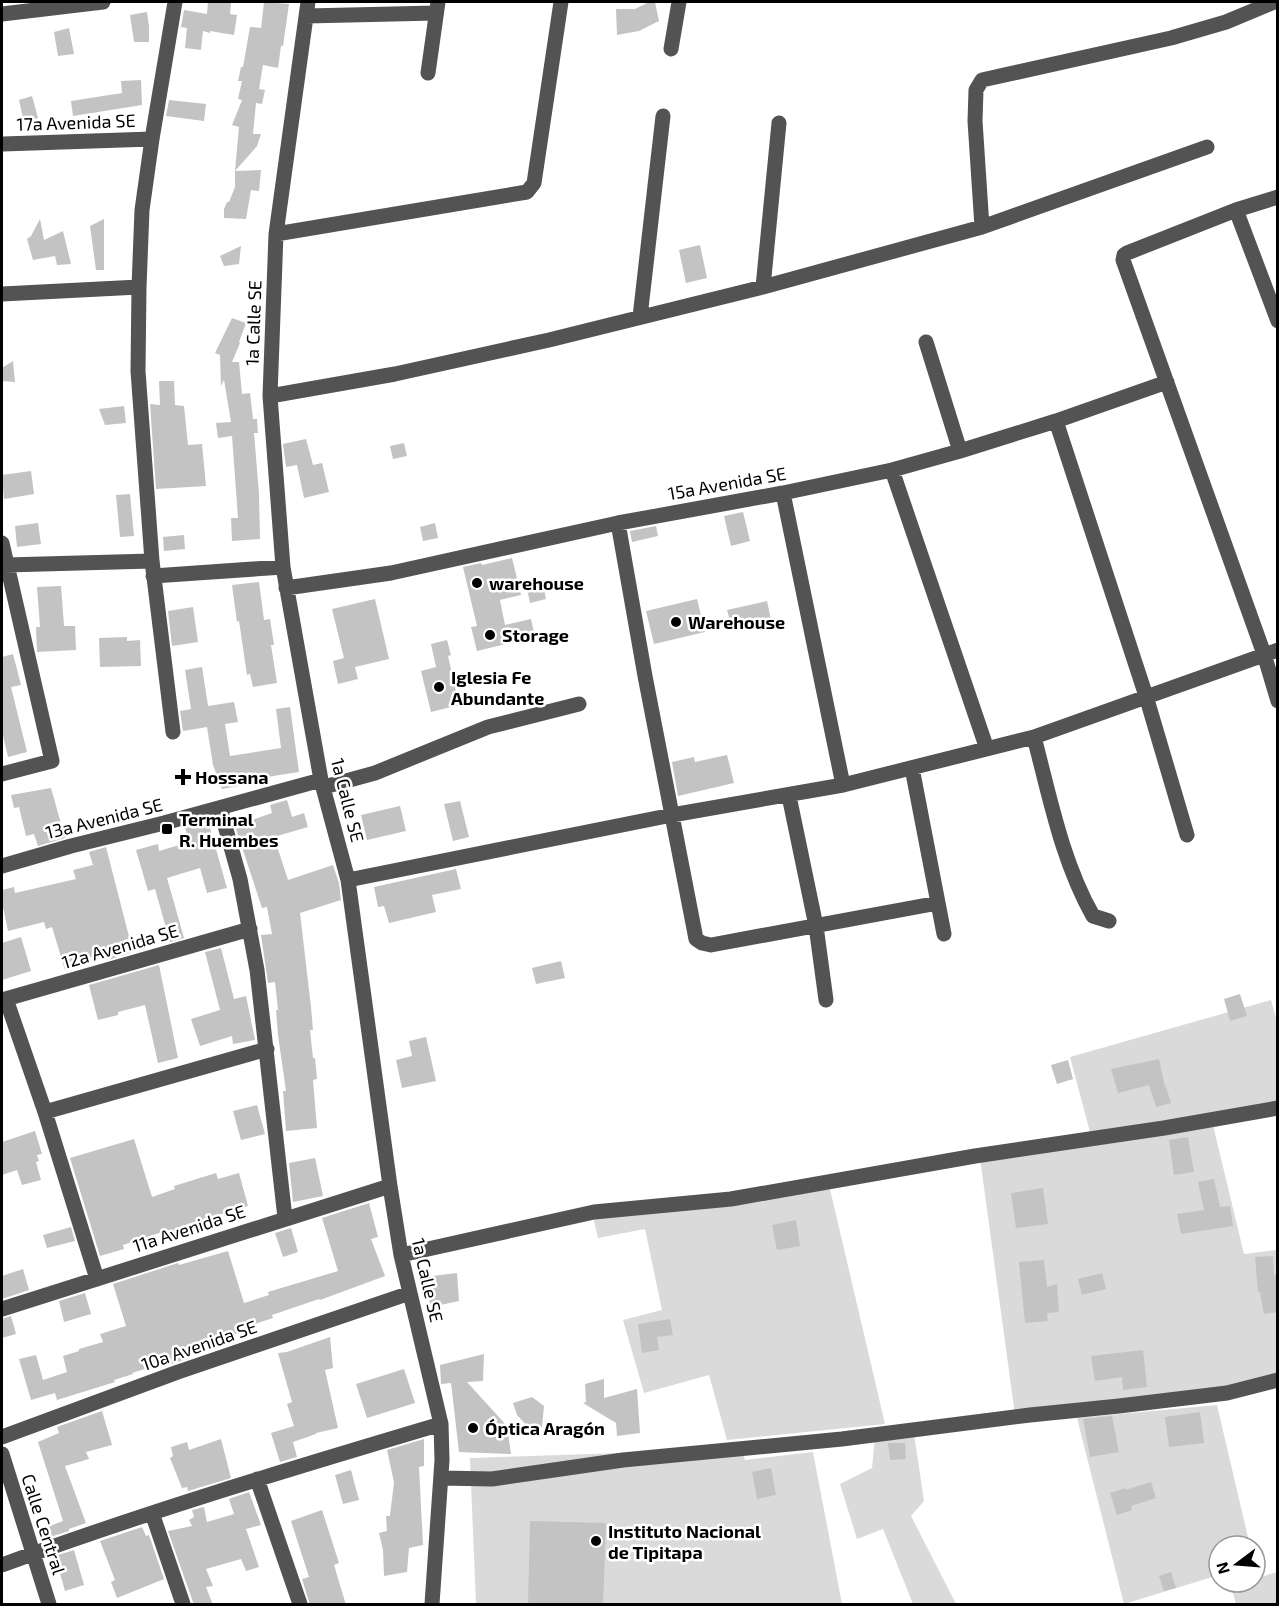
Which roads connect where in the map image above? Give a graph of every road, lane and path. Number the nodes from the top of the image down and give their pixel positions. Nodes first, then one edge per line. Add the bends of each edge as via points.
1 (103, 2) edge
2 (175, 2) edge
3 (561, 2) edge
4 (679, 2) edge
5 (1274, 2) edge
6 (437, 7) edge
7 (307, 9) edge
8 (2, 14) edge
9 (671, 49) dead end
10 (428, 73) dead end
11 (663, 116) dead end
12 (779, 123) dead end
13 (152, 139) junction
14 (3, 144) edge
15 (1207, 147) dead end
16 (1278, 197) edge
17 (1236, 210) junction
18 (982, 227) junction
19 (276, 234) junction
20 (139, 287) junction
21 (763, 287) junction
22 (2, 294) edge
23 (640, 317) junction
24 (1278, 321) edge
25 (926, 342) dead end
26 (1167, 382) junction
27 (270, 396) junction
28 (1056, 421) junction
29 (960, 451) junction
30 (892, 470) junction
31 (783, 494) junction
32 (618, 523) junction
33 (2, 543) edge
34 (6, 564) junction
35 (282, 567) junction
36 (153, 568) junction
37 (286, 588) junction
38 (1271, 652) edge
39 (1146, 696) junction
40 (1278, 701) edge
41 (579, 704) dead end
42 (173, 732) dead end
43 (1034, 737) junction
44 (987, 750) junction
45 (912, 768) junction
46 (2, 774) edge
47 (322, 784) junction
48 (843, 785) junction
49 (789, 796) junction
50 (220, 808) junction
51 (672, 816) junction
52 (1187, 835) dead end
53 (2, 866) edge
54 (348, 880) junction
55 (938, 903) junction
56 (1109, 921) dead end
57 (816, 926) junction
58 (250, 929) junction
59 (944, 934) dead end
60 (4, 999) edge
61 (826, 1000) dead end
62 (267, 1049) junction
63 (1278, 1108) edge
64 (45, 1112) junction
65 (390, 1186) junction
66 (285, 1218) junction
67 (400, 1255) junction
68 (97, 1279) junction
69 (410, 1293) junction
70 (2, 1309) edge
71 (1278, 1380) edge
72 (441, 1424) junction
73 (2, 1437) edge
74 (2, 1454) edge
75 (441, 1478) junction
76 (257, 1479) junction
77 (152, 1513) junction
78 (32, 1554) junction
79 (2, 1565) edge
80 (49, 1605) edge
81 (183, 1605) edge
82 (300, 1605) edge
83 (432, 1605) edge

1 - 8 street
2 - 13 street
3 - 19 street via 534,183 527,192
4 - 9 street
5 - 18 street via 1226,22 1171,38 982,80 976,90 975,121
6 - 7 street
6 - 10 street
7 - 19 street, 1a Calle SE
11 - 23 street
12 - 21 street
13 - 14 street, 17a Avenida SE
13 - 20 street via 142,210
15 - 18 street
16 - 17 street
17 - 24 street
17 - 26 street via 1124,255
18 - 21 street
19 - 27 street, 1a Calle SE
20 - 22 street
20 - 36 street via 138,371
21 - 23 street
23 - 27 street via 395,374
25 - 29 street
26 - 28 street, 15a Avenida SE
26 - 38 street
27 - 35 street, 1a Calle SE
28 - 29 street, 15a Avenida SE
28 - 39 street
29 - 30 street, 15a Avenida SE
30 - 31 street, 15a Avenida SE
30 - 44 street
31 - 32 street, 15a Avenida SE
31 - 48 street
32 - 37 street, 15a Avenida SE via 391,573
32 - 51 street
33 - 34 street
34 - 36 street
34 - 46 street via 52,761
35 - 36 street
35 - 37 street, 1a Calle SE
36 - 42 street
37 - 47 street, 1a Calle SE
38 - 39 street
38 - 40 street
39 - 43 street
39 - 52 street
41 - 47 street, 13a Avenida SE via 488,727 375,773
43 - 44 street
43 - 56 street via 1064,850 1079,889 1093,916
44 - 45 street
45 - 48 street
45 - 55 street
47 - 50 street, 13a Avenida SE
47 - 54 street, 1a Calle SE
48 - 49 street
49 - 51 street
49 - 57 street
50 - 53 street, 13a Avenida SE
50 - 58 street
51 - 54 street
51 - 57 street via 696,939 711,945
54 - 65 street, 1a Calle SE
55 - 57 street
55 - 59 street
57 - 61 street
58 - 60 street, 12a Avenida SE
58 - 62 street
60 - 64 street
62 - 64 street
62 - 66 street
63 - 67 street via 731,1199 594,1212
64 - 68 street
65 - 66 street, 11a Avenida SE
65 - 67 street, 1a Calle SE
66 - 68 street, 11a Avenida SE
67 - 69 street, 1a Calle SE
68 - 70 street, 11a Avenida SE
69 - 72 street, 1a Calle SE
69 - 73 street, 10a Avenida SE
71 - 75 street via 1227,1393 842,1439 623,1460 492,1479
72 - 75 street, 1a Calle SE
72 - 76 street
74 - 78 street, Calle Central
75 - 83 street, 1a Calle SE
76 - 77 street
76 - 82 street
77 - 78 street
77 - 81 street
78 - 79 street
78 - 80 street, Calle Central

